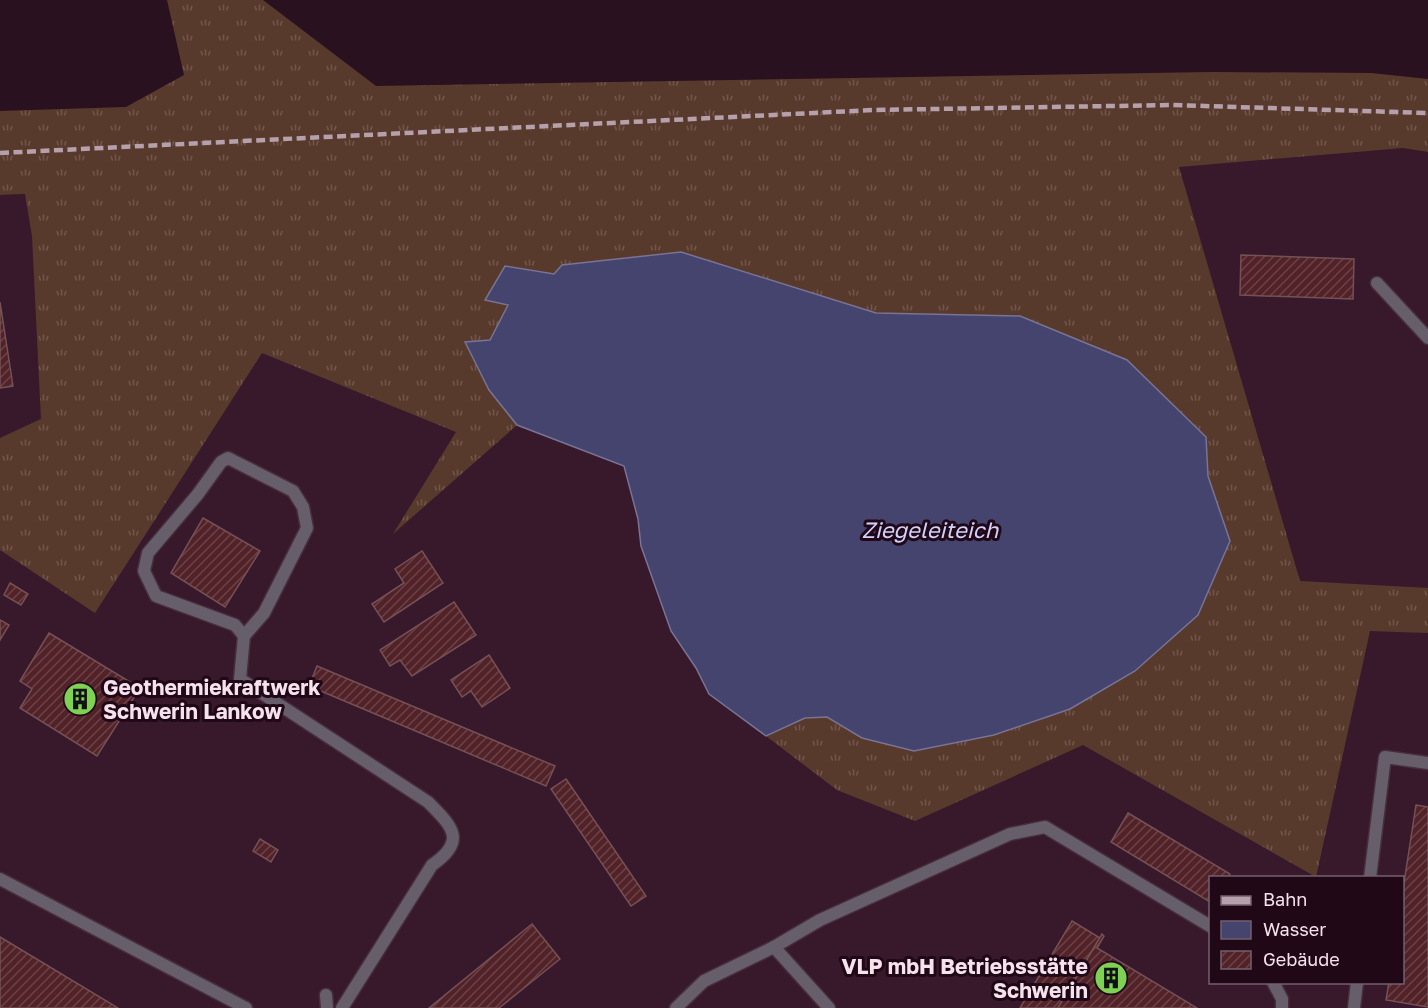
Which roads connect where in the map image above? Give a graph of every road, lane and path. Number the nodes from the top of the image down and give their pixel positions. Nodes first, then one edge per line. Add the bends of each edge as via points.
1 (1377, 283) dead end
2 (1428, 338) edge
3 (244, 636) junction
4 (1428, 763) edge
5 (1370, 876) edge
6 (0, 879) edge
7 (1209, 925) edge
8 (774, 947) junction
9 (1275, 984) edge
10 (1357, 984) edge
11 (326, 995) dead end
12 (246, 1008) edge
13 (327, 1008) edge
14 (342, 1008) edge
15 (676, 1008) edge
16 (829, 1008) edge
17 (1282, 1008) edge
18 (1354, 1008) edge

1 - 2 lane
3 - 3 lane via 235,625 156,596 144,571 148,554 158,540 220,462 228,458 293,491 303,507 307,528 264,613
3 - 14 lane via 240,679 428,802 449,823 453,843 449,853 432,865
4 - 5 lane via 1385,757
6 - 12 lane
7 - 8 lane via 1045,827 1010,834 820,920
8 - 15 lane via 704,981
8 - 16 lane
9 - 17 lane
10 - 18 lane
11 - 13 lane

